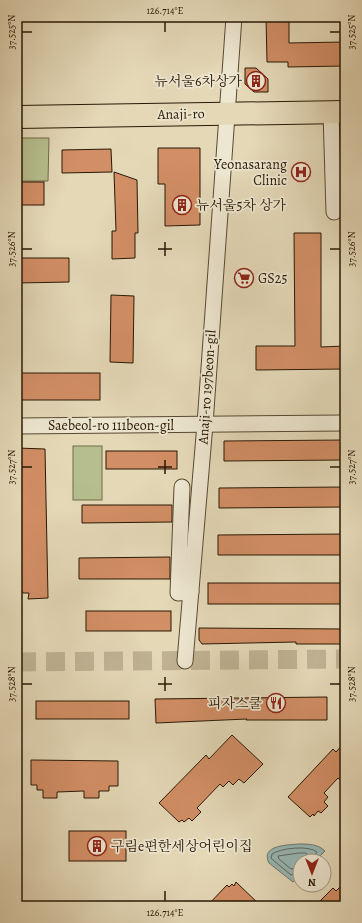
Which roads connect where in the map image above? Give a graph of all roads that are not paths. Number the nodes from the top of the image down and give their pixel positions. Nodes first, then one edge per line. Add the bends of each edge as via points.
1 (234, 17) edge
2 (338, 112) edge
3 (227, 114) junction
4 (17, 117) edge
5 (334, 212) dead end
6 (345, 423) edge
7 (204, 424) junction
8 (17, 426) edge
9 (182, 488) dead end
10 (190, 592) junction
11 (185, 661) dead end

1 - 3 street, Anaji-ro 197beon-gil
2 - 3 main road, Anaji-ro
2 - 5 street
3 - 4 main road, Anaji-ro
3 - 7 street, Anaji-ro 197beon-gil
6 - 7 street, Saebeol-ro 111beon-gil
7 - 8 street, Saebeol-ro 111beon-gil
7 - 10 street, Anaji-ro 197beon-gil
9 - 10 street via 178,593
10 - 11 street, Anaji-ro 197beon-gil

